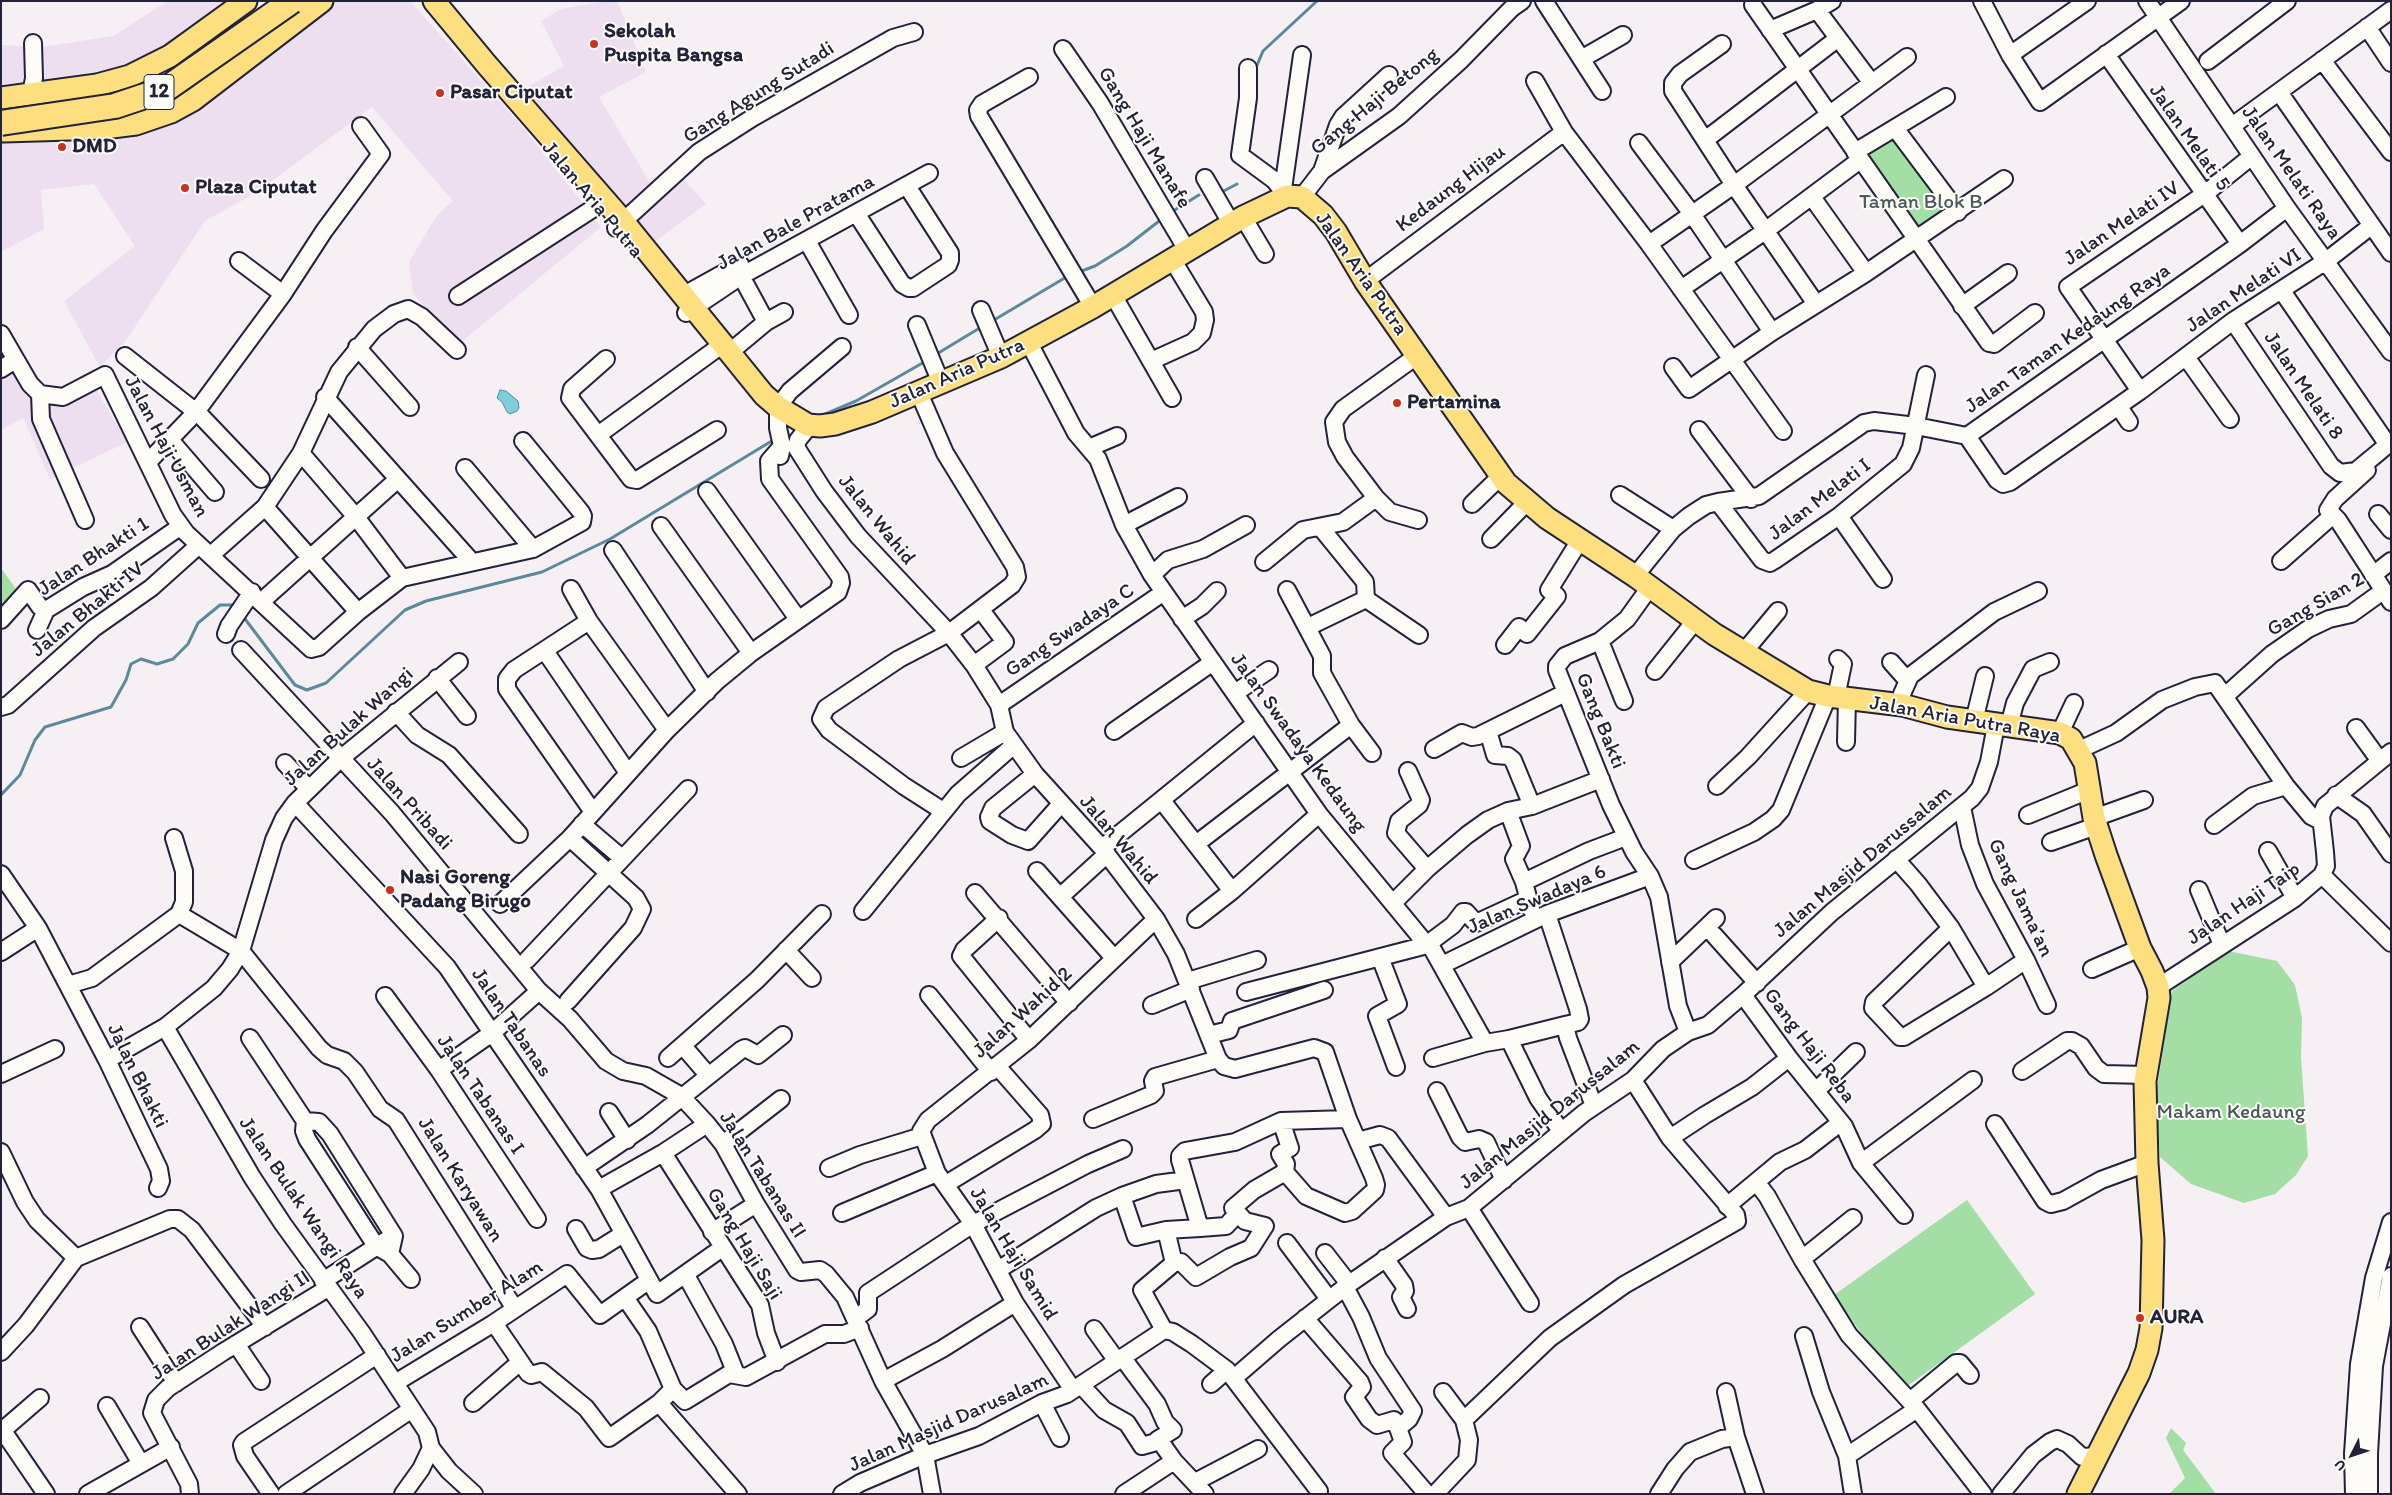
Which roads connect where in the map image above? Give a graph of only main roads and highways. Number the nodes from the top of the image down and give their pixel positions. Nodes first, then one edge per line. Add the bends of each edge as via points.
1 (246, 1) edge
2 (268, 1) edge
3 (292, 1) edge
4 (322, 1) edge
5 (422, 1) edge
6 (434, 1) edge
7 (460, 41) junction
8 (144, 70) junction
9 (97, 85) junction
10 (1, 98) edge
11 (1, 107) edge
12 (171, 112) junction
13 (1, 124) edge
14 (104, 128) junction
15 (1, 131) edge
16 (619, 224) junction
17 (1515, 490) joint
18 (2078, 1494) edge

1 - 8 main road via 170,56
2 - 11 highway, 12 via 173,67 150,79 98,95
3 - 13 highway, 12, bridge via 166,89 115,106
4 - 12 main road via 193,100
5 - 7 main road, Jalan Aria Putra
6 - 7 main road, Jalan Aria Putra
7 - 16 main road, Jalan Aria Putra
7 - 16 main road, Jalan Aria Putra via 597,206
8 - 9 main road
8 - 12 main road via 142,88 147,100
9 - 10 main road
9 - 14 main road via 111,93 116,108 110,123
12 - 14 main road via 136,124
14 - 15 main road
16 - 17 main road, Jalan Aria Putra via 723,348 739,381 806,424 834,424 872,412 1029,343 1237,220 1291,194 1323,215 1365,281
17 - 18 main road, Jalan Aria Putra Raya via 1580,540 1743,653 1830,696 2060,733 2071,739 2079,750 2085,763 2095,822 2140,948 2158,987 2145,1075 2153,1240 2151,1328 2139,1373

